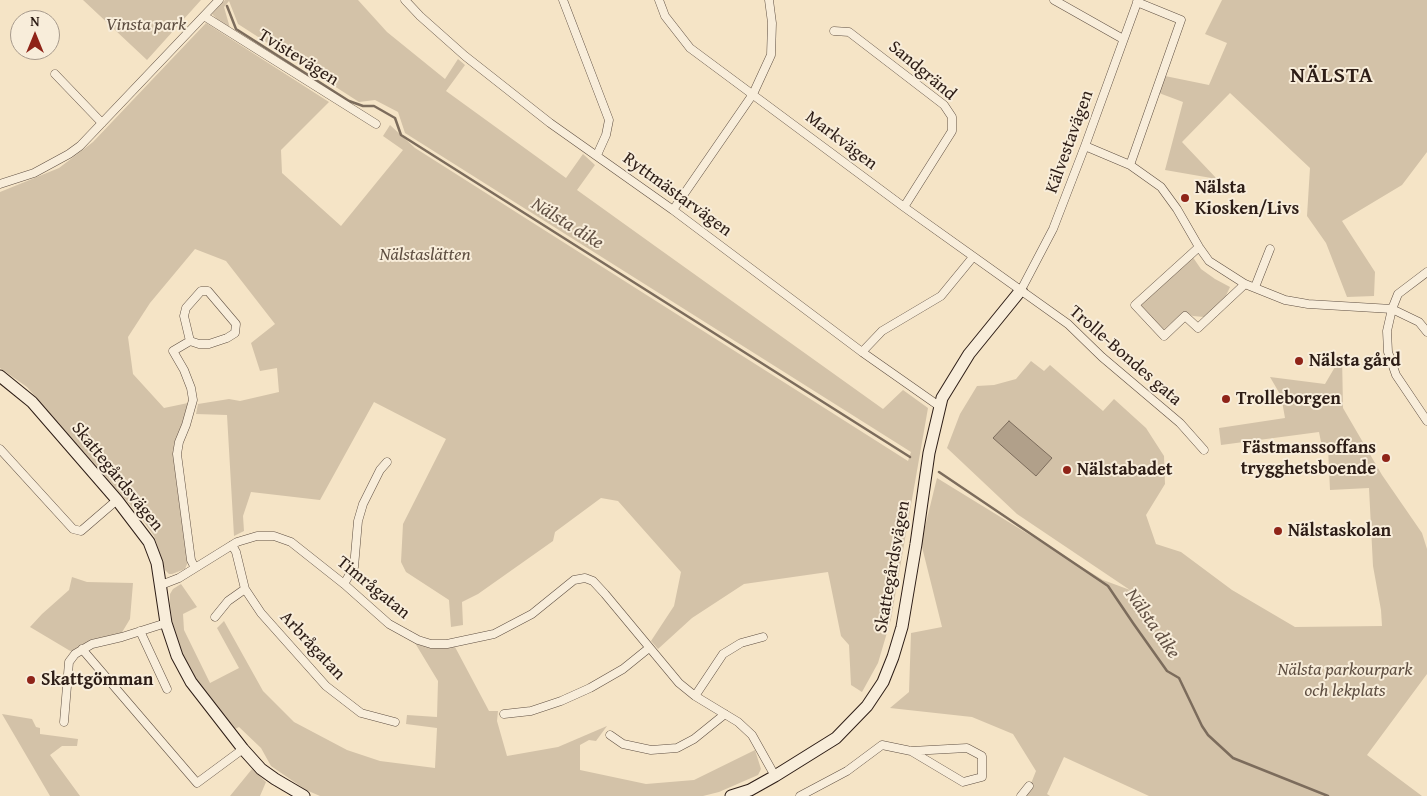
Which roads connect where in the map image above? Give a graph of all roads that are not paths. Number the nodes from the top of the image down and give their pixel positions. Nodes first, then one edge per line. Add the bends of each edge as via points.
1 (219, 0) edge
2 (405, 0) edge
3 (563, 0) edge
4 (659, 0) edge
5 (769, 0) edge
6 (1054, 0) edge
7 (1137, 1) edge
8 (204, 16) junction
9 (834, 31) dead end
10 (1123, 39) junction
11 (55, 74) dead end
12 (753, 94) junction
13 (102, 123) junction
14 (376, 124) dead end
15 (1085, 146) junction
16 (597, 155) junction
17 (1130, 165) junction
18 (0, 184) edge
19 (904, 207) junction
20 (673, 210) junction
21 (1199, 248) junction
22 (1270, 249) dead end
23 (973, 257) junction
24 (1427, 272) edge
25 (1245, 284) junction
26 (1255, 287) junction
27 (1021, 290) junction
28 (1392, 309) junction
29 (1427, 332) edge
30 (190, 341) junction
31 (862, 352) junction
32 (0, 376) edge
33 (939, 406) junction
34 (1427, 421) edge
35 (0, 449) edge
36 (1204, 450) dead end
37 (387, 462) dead end
38 (117, 500) junction
39 (232, 545) junction
40 (195, 568) junction
41 (344, 584) junction
42 (161, 585) junction
43 (245, 589) junction
44 (215, 617) dead end
45 (166, 623) junction
46 (140, 631) junction
47 (763, 637) dead end
48 (650, 648) junction
49 (82, 649) junction
50 (167, 689) dead end
51 (695, 696) junction
52 (504, 714) dead end
53 (725, 714) junction
54 (64, 722) dead end
55 (395, 722) dead end
56 (610, 736) dead end
57 (243, 749) junction
58 (911, 751) junction
59 (775, 776) junction
60 (1029, 786) dead end
61 (752, 793) edge
62 (304, 796) edge
63 (731, 796) edge
64 (800, 796) edge
65 (1021, 796) edge

1 - 8 street
2 - 16 street, Ryttmästarvägen via 465,56
3 - 16 street via 609,120
4 - 12 street, Markvägen via 665,16 690,48
5 - 12 street via 771,55
6 - 10 street
7 - 10 street, Kälvestavägen
7 - 17 street via 1181,20
8 - 13 street
8 - 14 street, Tvistevägen
9 - 19 street, Sandgränd via 849,32 944,105 952,117 952,131
10 - 15 street, Kälvestavägen
11 - 13 street
12 - 19 street, Markvägen
12 - 20 street
13 - 18 street via 69,154 34,173
15 - 17 street
15 - 27 street, Kälvestavägen via 1053,229
16 - 20 street, Ryttmästarvägen
17 - 21 street via 1161,187
19 - 23 street, Markvägen
20 - 31 street, Ryttmästarvägen
21 - 25 street via 1210,261
21 - 25 street via 1135,305 1164,336 1185,316 1198,328
22 - 26 street
23 - 27 street, Markvägen
23 - 31 street via 941,296 882,331
24 - 28 street via 1398,294
25 - 26 street
26 - 28 street via 1285,300 1308,304
27 - 33 street, Skattegårdsvägen via 969,354
27 - 36 street, Trolle-Bondes gata via 1068,324 1180,423
28 - 29 street via 1419,322
28 - 34 street via 1387,331 1388,352 1396,374
30 - 30 street via 209,344 235,333 236,324 208,290 201,291 186,308 184,316
30 - 40 street via 174,351 193,400 177,454 190,560
31 - 33 street, Ryttmästarvägen
32 - 38 street, Skattegårdsvägen via 32,402
33 - 59 street, Skattegårdsvägen via 902,627 883,682 867,706 836,738
35 - 38 street via 73,529 81,531
37 - 41 street via 363,504 358,521 354,567
38 - 42 street, Skattegårdsvägen via 149,542
39 - 40 street, Timrågatan
39 - 41 street, Timrågatan via 256,536 274,536 291,542
39 - 43 street, Arbrågatan
40 - 42 street, Timrågatan
41 - 48 street, Timrågatan via 389,624 418,640 447,644 494,634 532,614 574,580 585,578 593,581
42 - 45 street, Skattegårdsvägen
43 - 44 street via 228,601
43 - 55 street, Arbrågatan via 262,614 326,686 361,713
45 - 46 street
45 - 57 street, Skattegårdsvägen via 177,656 192,682
46 - 49 street
46 - 50 street
47 - 51 street via 741,643 723,654
48 - 51 street, Timrågatan via 679,683
48 - 52 street via 590,688 531,711
49 - 54 street via 70,662
49 - 57 street via 197,783
51 - 53 street, Timrågatan
53 - 56 street via 677,748 651,750 623,744
53 - 59 street, Timrågatan via 752,735
57 - 62 street, Skattegårdsvägen via 262,769
58 - 58 street via 963,782 982,777 982,756 967,748
58 - 64 street via 882,745 847,771
59 - 61 street, Skattegårdsvägen
60 - 65 street
61 - 63 street, Skattegårdsvägen

